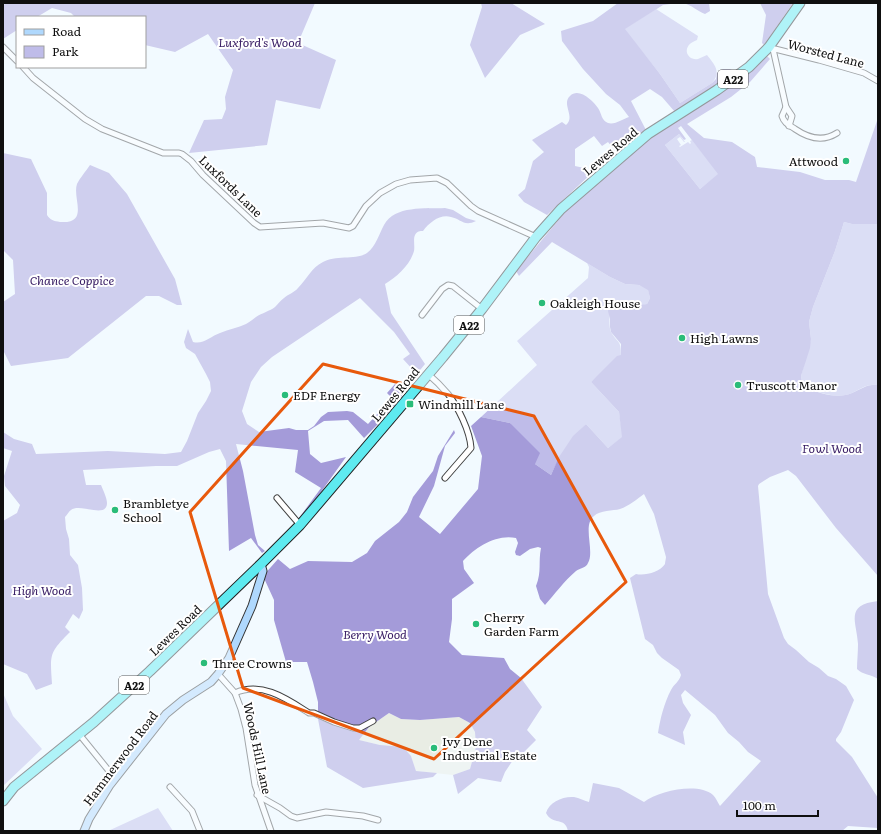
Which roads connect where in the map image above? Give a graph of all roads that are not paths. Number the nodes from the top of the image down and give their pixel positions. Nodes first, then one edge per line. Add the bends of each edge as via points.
1 (800, 3) edge
2 (3, 47) edge
3 (771, 48) junction
4 (16, 60) edge
5 (24, 68) edge
6 (878, 81) edge
7 (786, 107) junction
8 (789, 126) junction
9 (837, 133) dead end
10 (536, 237) junction
11 (482, 309) junction
12 (422, 315) dead end
13 (428, 374) junction
14 (445, 478) dead end
15 (277, 498) dead end
16 (300, 525) junction
17 (262, 564) junction
18 (218, 674) junction
19 (235, 693) junction
20 (374, 721) dead end
21 (79, 734) junction
22 (109, 771) junction
23 (120, 772) junction
24 (110, 785) junction
25 (170, 787) dead end
26 (257, 795) junction
27 (3, 801) edge
28 (378, 820) dead end
29 (84, 831) edge
30 (200, 831) edge
31 (271, 831) edge

1 - 3 highway, Lewes Road / A22
2 - 4 street
3 - 6 street, Worsted Lane via 864,73
3 - 7 street
3 - 10 highway, Lewes Road / A22 via 717,90 648,134 561,209
5 - 10 street, Luxfords Lane via 85,119 102,129 163,153 182,154 260,227 323,223 349,228 354,226 366,206 380,193 410,180 437,178 447,183 478,211
7 - 8 street via 792,116
7 - 8 street via 782,116 785,124
8 - 9 street via 804,135 819,139 830,138
10 - 11 highway, Lewes Road / A22
11 - 12 street via 453,286 448,285
11 - 13 highway, Lewes Road / A22
13 - 14 street via 448,394 462,419 471,448
13 - 16 highway, Lewes Road / A22
15 - 16 street
16 - 17 highway, Lewes Road / A22
17 - 18 street, Hammerwood Road via 263,571 252,606 229,658
17 - 21 highway, Lewes Road / A22 via 150,671
18 - 19 street, Woods Hill Lane
18 - 23 street, Hammerwood Road via 211,682 166,714
19 - 20 street via 242,689 273,692 309,713 353,728 360,728
19 - 26 street, Woods Hill Lane via 242,709
21 - 22 street
21 - 27 highway, Lewes Road / A22 via 14,787
22 - 23 street
22 - 24 street
23 - 24 street, Hammerwood Road
24 - 29 street, Hammerwood Road
25 - 30 street via 192,811
26 - 28 street via 297,818 326,812
26 - 31 street, Woods Hill Lane

